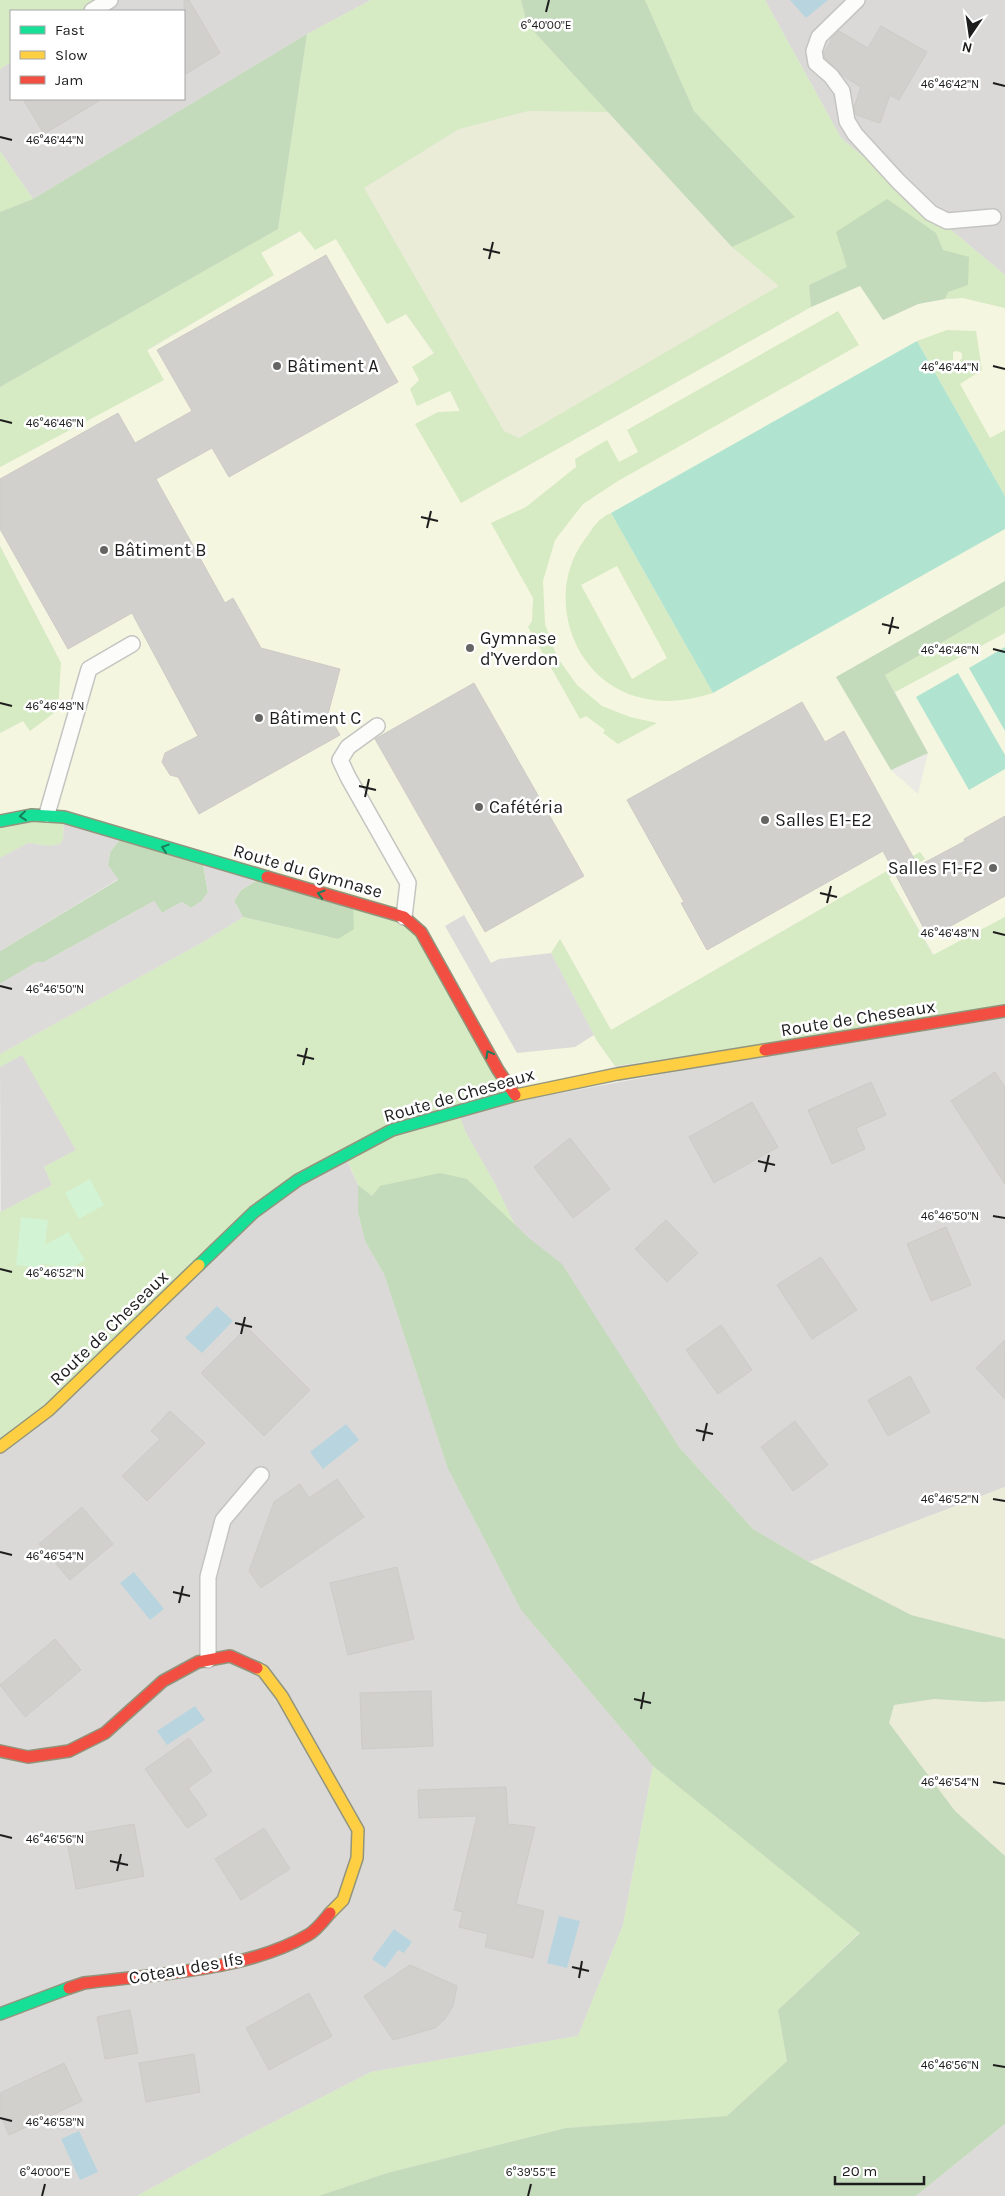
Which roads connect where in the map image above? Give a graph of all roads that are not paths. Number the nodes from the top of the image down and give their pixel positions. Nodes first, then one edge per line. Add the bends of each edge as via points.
1 (110, 0) edge
2 (857, 0) edge
3 (94, 10) edge
4 (993, 217) dead end
5 (132, 644) dead end
6 (377, 726) dead end
7 (47, 814) junction
8 (0, 821) edge
9 (404, 917) junction
10 (1005, 1011) edge
11 (515, 1095) junction
12 (0, 1447) edge
13 (261, 1475) dead end
14 (208, 1660) junction
15 (0, 1751) edge
16 (0, 2014) edge

1 - 3 lane
2 - 4 lane via 819,37 814,51 816,63 842,90 847,121 855,134 931,213 947,221
5 - 7 lane via 89,669
6 - 9 lane via 348,747 340,760 408,884
7 -> 8 street, Route du Gymnase
9 -> 7 street, Route du Gymnase
11 -> 9 street, Route du Gymnase via 421,932
10 - 11 street, Route de Cheseaux via 617,1074
11 - 12 street, Route de Cheseaux via 392,1130 298,1180 254,1212 49,1410
13 - 14 lane via 222,1520 208,1577
14 - 15 street, Coteau des Ifs via 163,1681 105,1733 69,1752 28,1757
14 - 16 street, Coteau des Ifs via 230,1656 263,1671 282,1696 342,1800 358,1830 357,1858 343,1900 310,1934 270,1952 221,1965 84,1983

